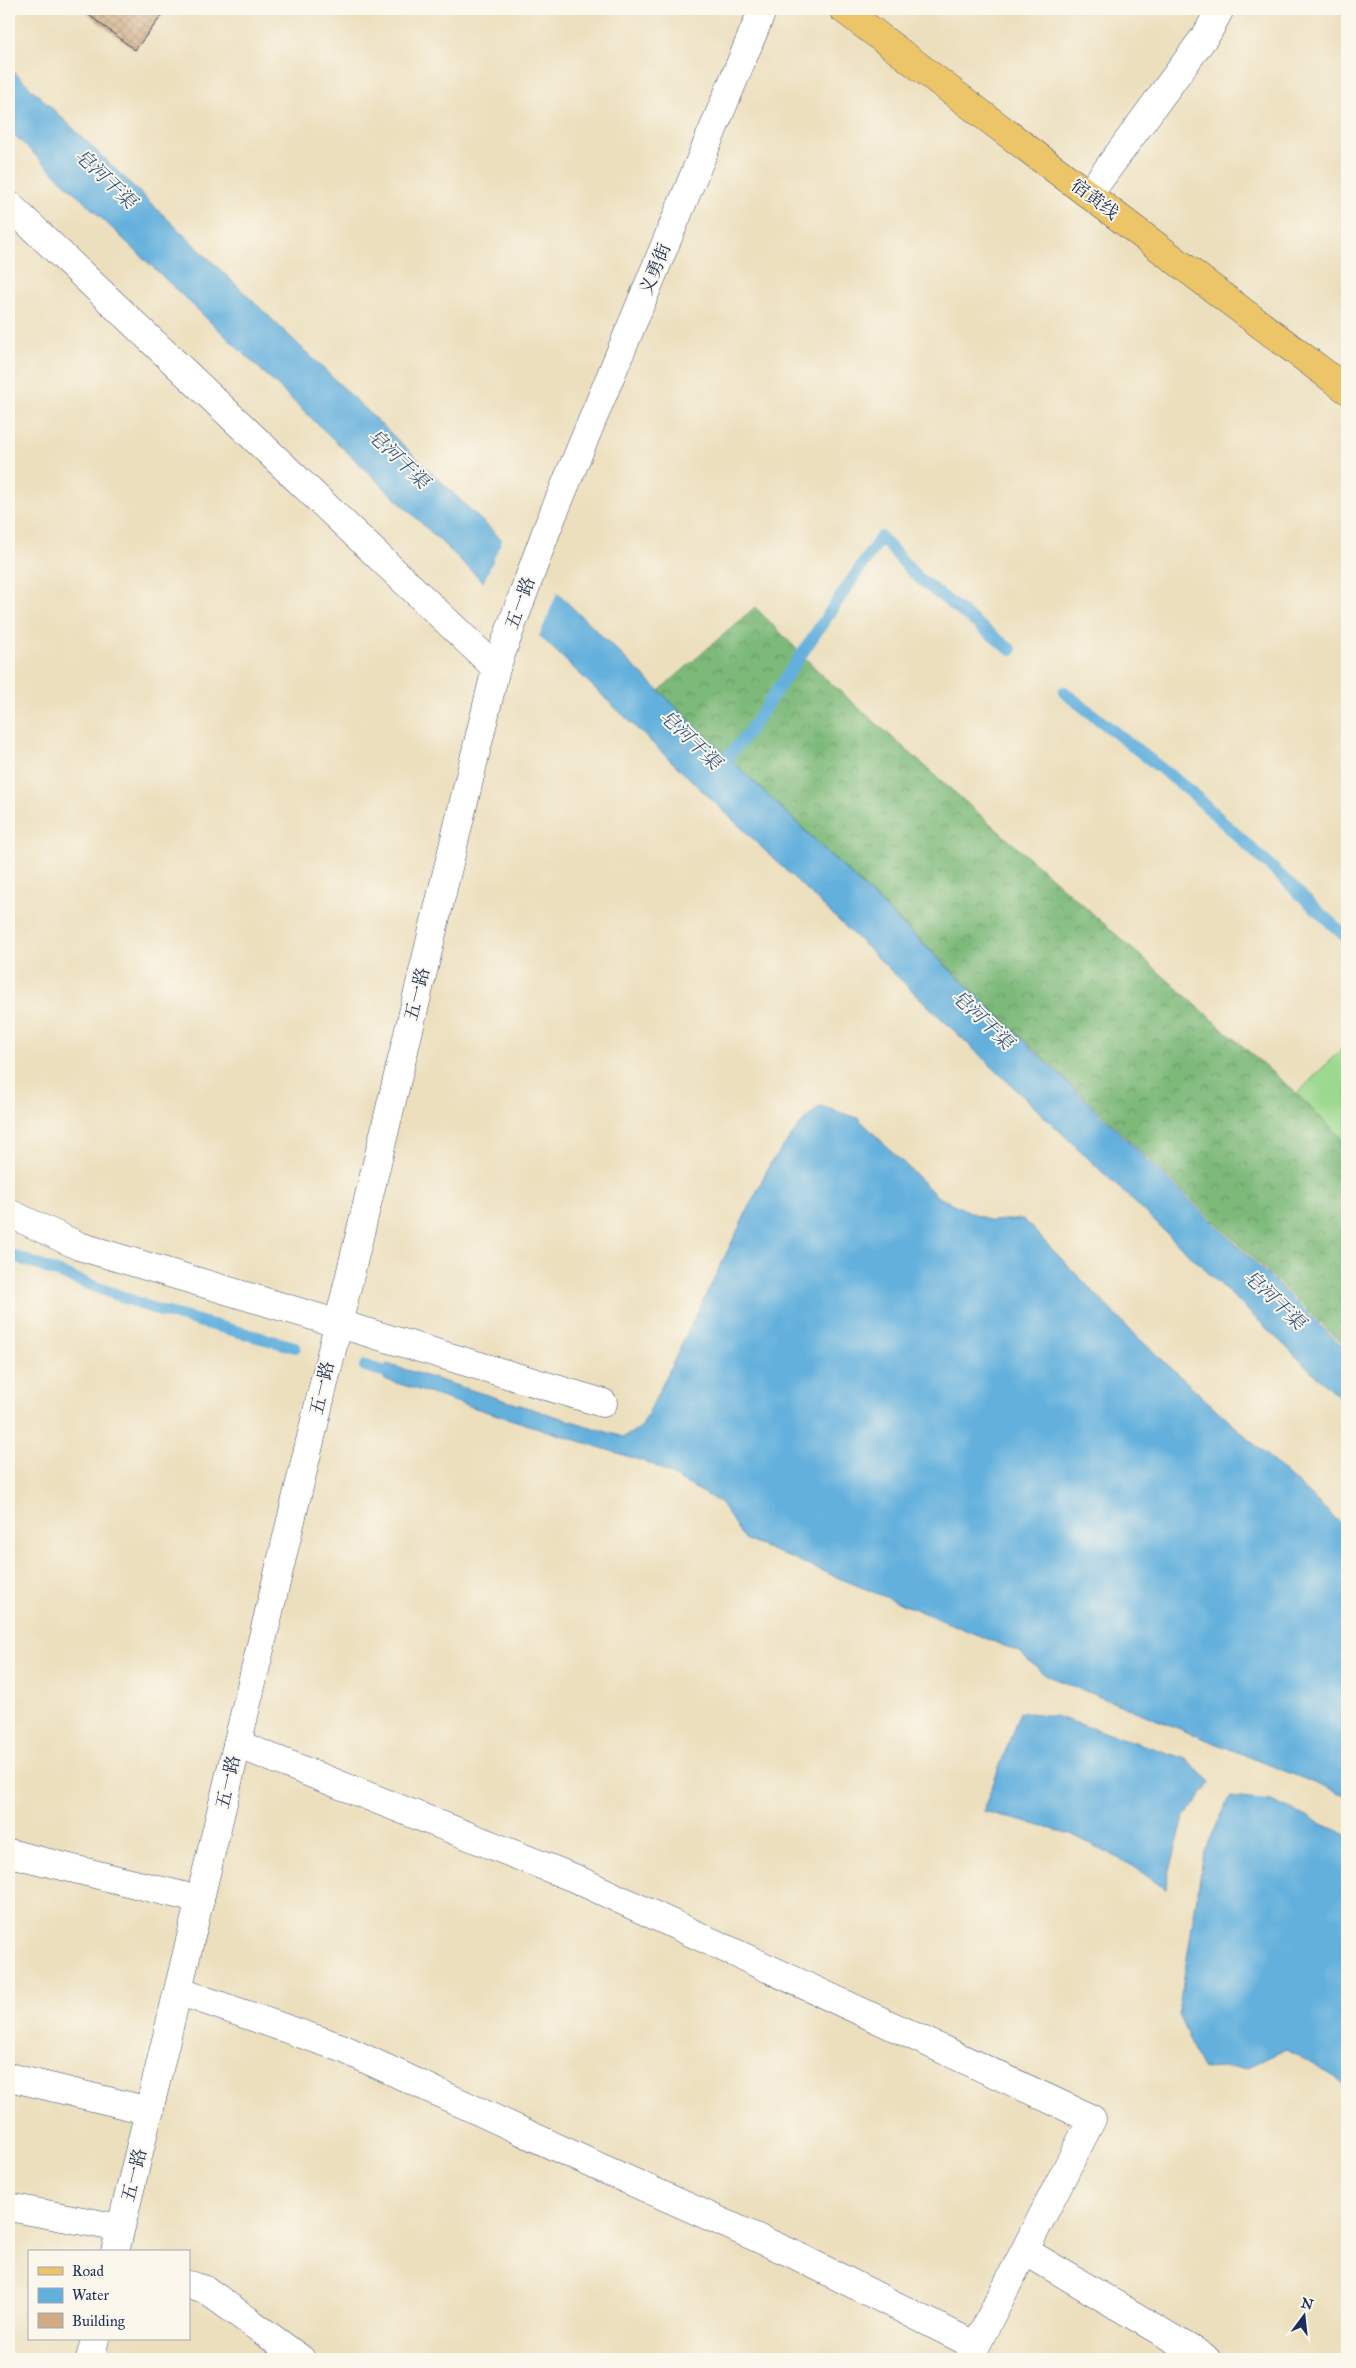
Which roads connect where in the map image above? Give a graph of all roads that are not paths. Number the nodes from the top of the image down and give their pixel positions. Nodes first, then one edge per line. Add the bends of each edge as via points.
1 (763, 9) edge
2 (843, 9) edge
3 (1220, 9) edge
4 (1089, 194) junction
5 (9, 205) edge
6 (1347, 390) edge
7 (548, 529) joint
8 (496, 668) junction
9 (9, 1213) edge
10 (338, 1323) junction
11 (603, 1403) dead end
12 (237, 1744) junction
13 (9, 1853) edge
14 (200, 1900) junction
15 (178, 1991) junction
16 (9, 2076) edge
17 (150, 2111) junction
18 (9, 2207) edge
19 (118, 2240) edge
20 (1025, 2250) junction
21 (190, 2285) edge
22 (95, 2340) edge
23 (972, 2352) edge
24 (90, 2359) edge
25 (301, 2359) edge
26 (1207, 2359) edge

1 - 7 street, 义勇街
2 - 4 main road, 宿黄线
3 - 4 street via 1208,32
4 - 6 main road, 宿黄线
5 - 8 street
7 - 8 street, 五一路
8 - 10 street, 五一路
9 - 10 street via 79,1246
10 - 11 street
10 - 12 street, 五一路
12 - 14 street, 五一路
12 - 20 street via 574,1878 1092,2119
13 - 14 street
14 - 15 street, 五一路
15 - 17 street, 五一路
15 - 23 street via 342,2048 793,2254
16 - 17 street
17 - 19 street, 五一路
18 - 19 street
20 - 23 street
20 - 26 street
21 - 25 street via 206,2290
22 - 24 street

